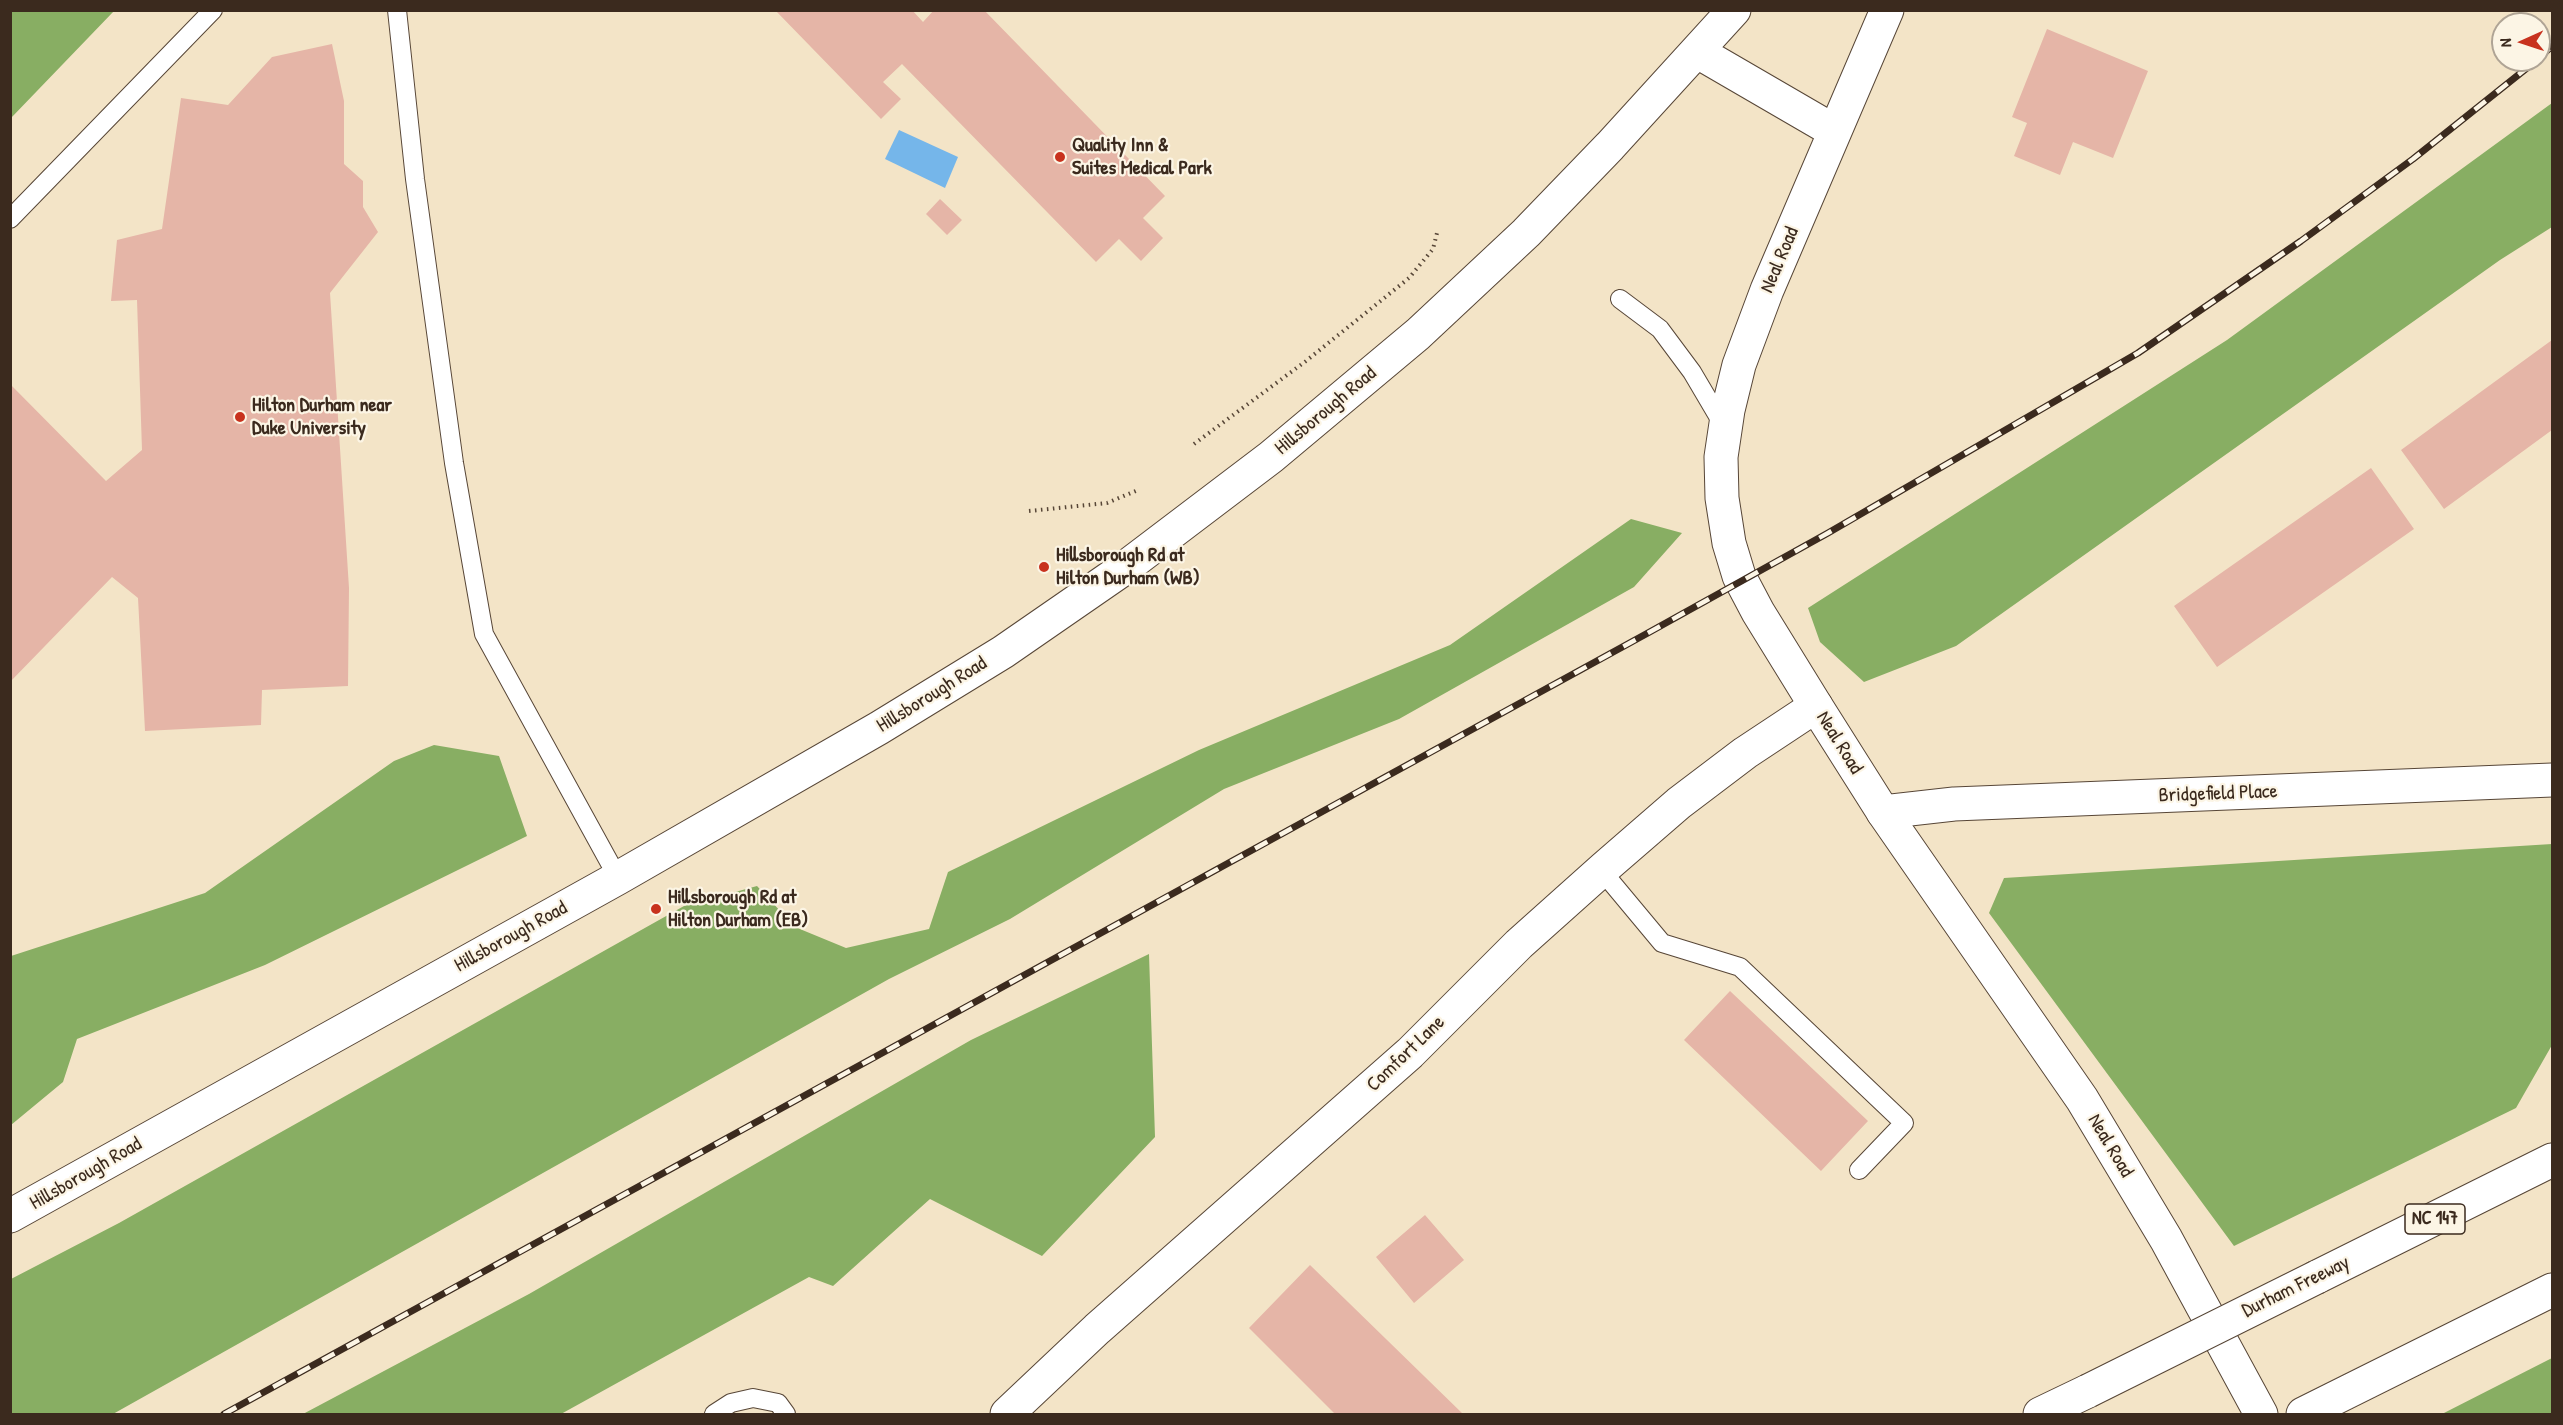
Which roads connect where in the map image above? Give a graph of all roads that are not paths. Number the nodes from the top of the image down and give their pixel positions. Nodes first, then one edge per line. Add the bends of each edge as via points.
1 (213, 10) edge
2 (397, 10) edge
3 (1734, 10) edge
4 (1887, 10) edge
5 (1698, 52) junction
6 (1834, 131) junction
7 (10, 219) edge
8 (1620, 299) dead end
9 (1725, 429) junction
10 (1816, 706) junction
11 (2553, 780) edge
12 (1883, 812) junction
13 (1602, 871) junction
14 (618, 878) junction
15 (2553, 1160) edge
16 (1859, 1170) dead end
17 (10, 1216) edge
18 (2553, 1290) edge
19 (714, 1414) edge
20 (786, 1414) edge
21 (1006, 1414) edge
22 (2040, 1414) edge
23 (2261, 1414) edge
24 (2303, 1414) edge

1 - 7 lane
2 - 14 lane via 415,179 454,463 484,634
3 - 5 main road, Hillsborough Road
4 - 6 main road, Neal Road
5 - 6 main road
5 - 14 main road, Hillsborough Road via 1526,233 1418,334 1196,516 1003,652
6 - 9 main road, Neal Road via 1743,355
8 - 9 lane via 1660,329 1692,372
9 - 10 main road, Neal Road via 1722,498 1739,576
10 - 12 main road, Neal Road
10 - 13 main road, Comfort Lane via 1679,803
11 - 12 main road, Bridgefield Place via 1954,804
12 - 23 main road, Neal Road via 2082,1099 2166,1239
13 - 16 lane via 1662,943 1740,967 1904,1123
13 - 21 main road, Comfort Lane via 1519,944 1410,1053
14 - 17 main road, Hillsborough Road
15 - 22 main road, Durham Freeway / NC 147, bridge
18 - 24 main road
19 - 20 lane via 731,1403 753,1398 778,1403

